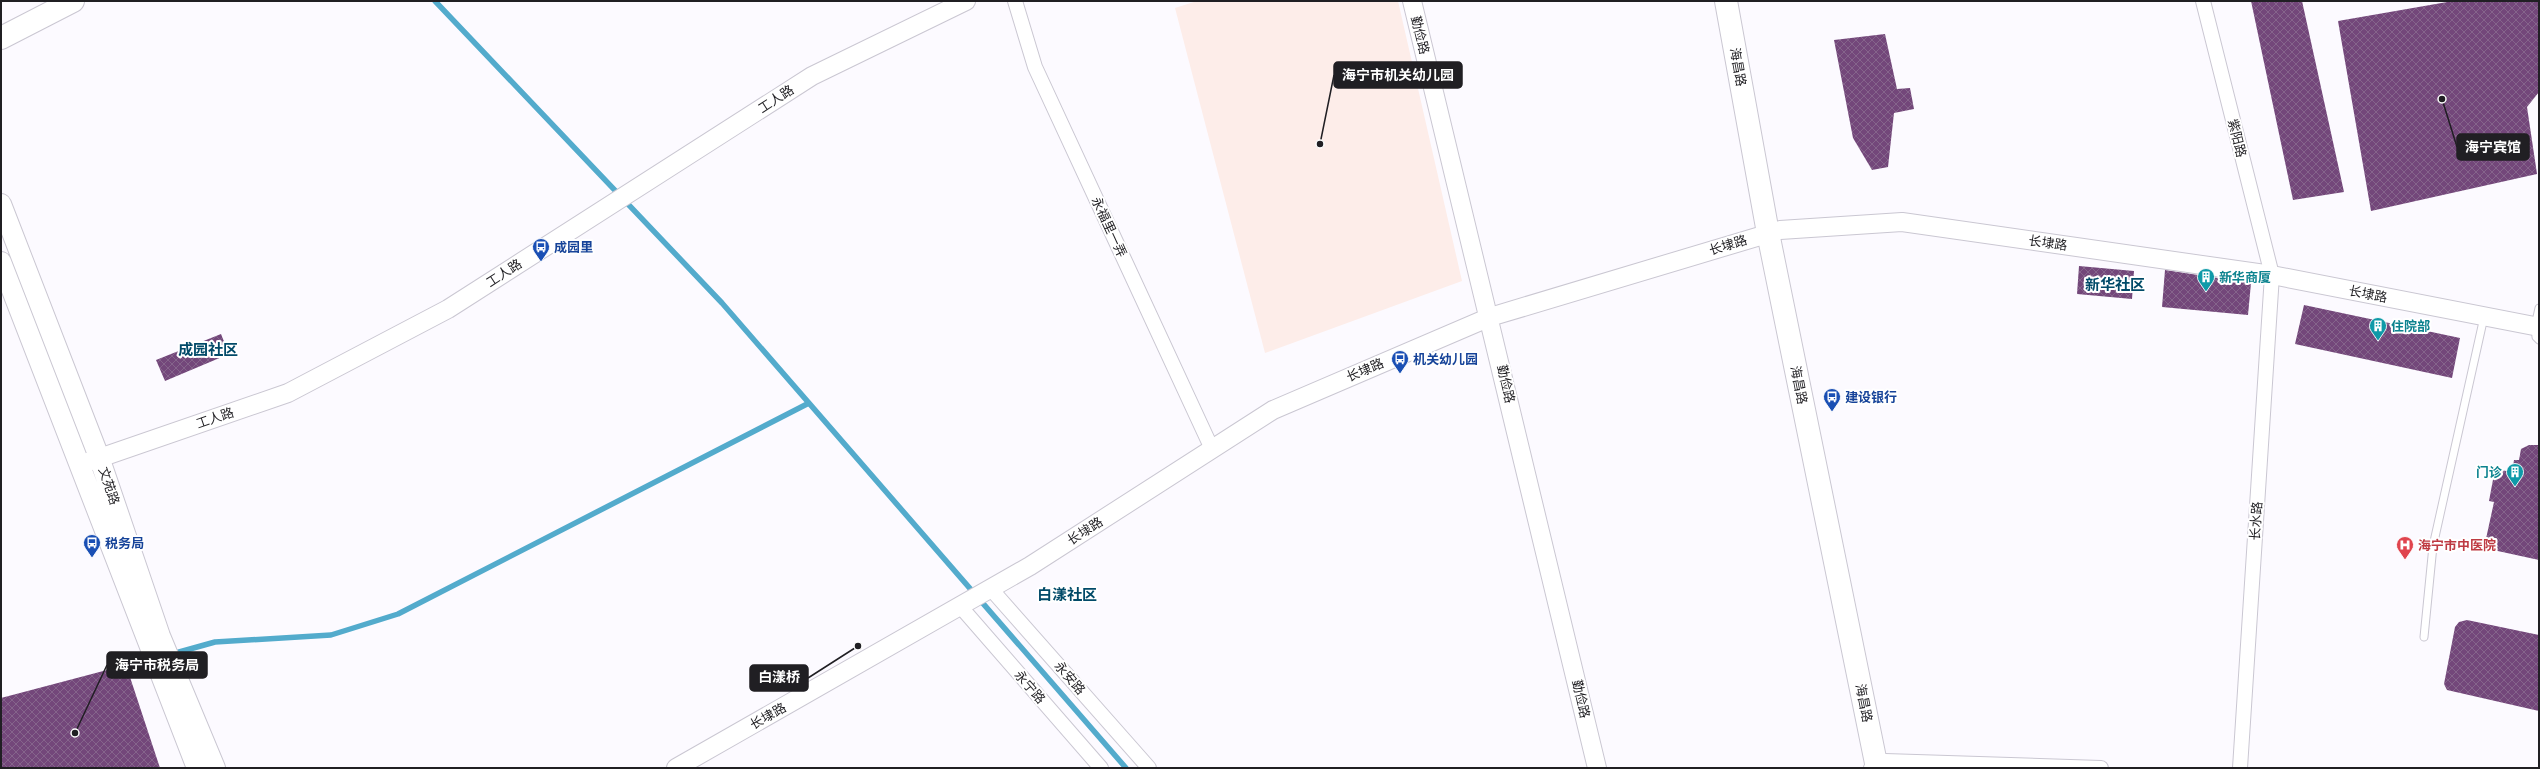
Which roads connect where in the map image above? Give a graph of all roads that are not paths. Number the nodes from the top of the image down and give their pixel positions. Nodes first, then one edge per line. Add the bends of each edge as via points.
1 (73, 1) edge
2 (966, 1) edge
3 (1016, 1) edge
4 (1412, 1) edge
5 (1726, 1) edge
6 (1736, 1) edge
7 (2203, 1) edge
8 (1, 38) edge
9 (1, 204) edge
10 (1774, 232) junction
11 (1, 262) edge
12 (2272, 275) junction
13 (2539, 308) edge
14 (2484, 316) junction
15 (1490, 317) junction
16 (2538, 331) edge
17 (1212, 449) junction
18 (90, 461) junction
19 (989, 590) junction
20 (962, 605) junction
21 (2424, 637) dead end
22 (171, 684) junction
23 (1880, 766) edge
24 (197, 768) edge
25 (215, 768) edge
26 (676, 768) edge
27 (1101, 768) edge
28 (1149, 768) edge
29 (1598, 768) edge
30 (2101, 768) edge
31 (2240, 768) edge

1 - 8 main road
2 - 18 street, 工人路 via 812,76 448,309 288,393
3 - 17 street, 永福里一弄 via 1035,67
4 - 15 street, 勤俭路
5 - 10 main road, 海昌路
6 - 10 main road, 海昌路
7 - 12 street, 紫阳路
9 - 18 main road, 文苑路
10 - 12 street, 长埭路 via 1902,222
10 - 15 street, 长埭路
10 - 23 main road, 海昌路
11 - 18 main road, 文苑路
12 - 14 street, 长埭路
12 - 31 street, 长水路
13 - 16 lane
14 - 16 street, 长埭路
14 - 21 lane via 2433,546
15 - 17 street, 长埭路 via 1273,410
15 - 29 street, 勤俭路
17 - 19 street, 长埭路
18 - 22 main road, 文苑路
19 - 20 street, 长埭路
19 - 28 street, 永安路
20 - 26 street, 长埭路
20 - 27 street, 永宁路
22 - 24 main road, 文苑路
22 - 25 main road, 文苑路
23 - 30 street

